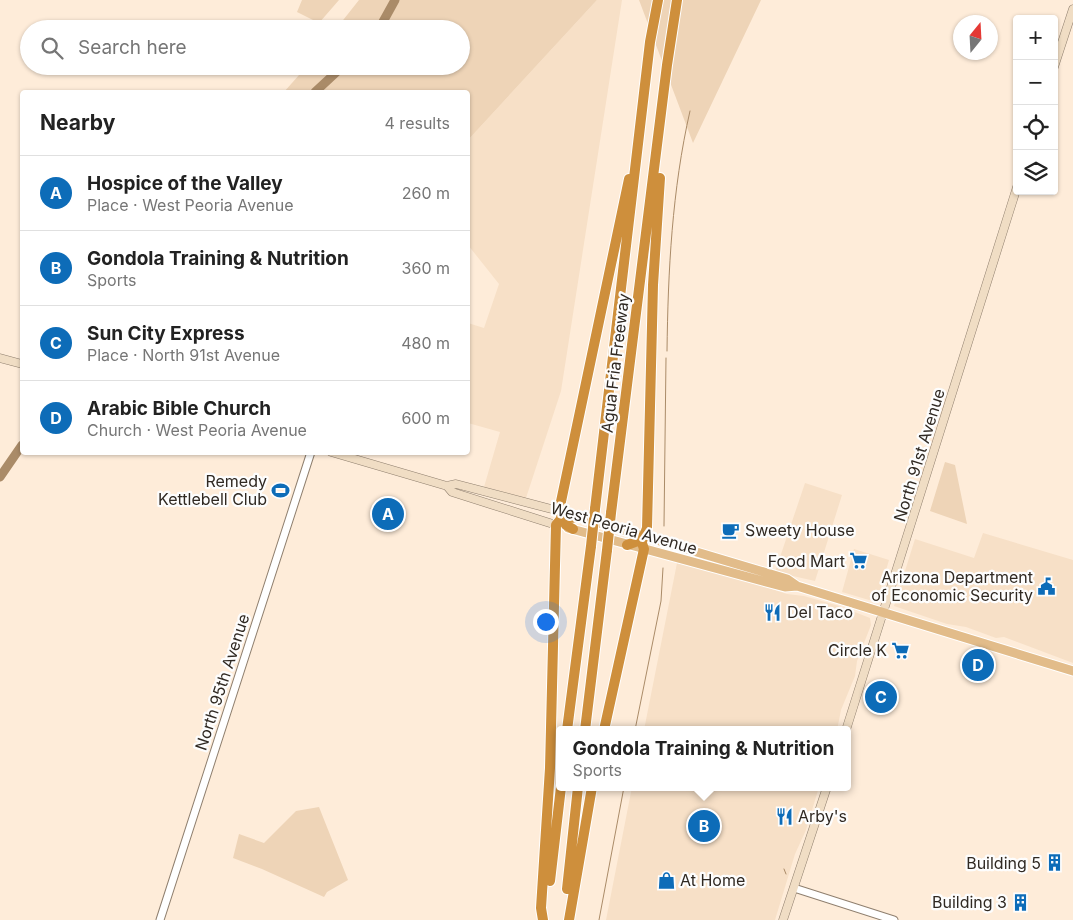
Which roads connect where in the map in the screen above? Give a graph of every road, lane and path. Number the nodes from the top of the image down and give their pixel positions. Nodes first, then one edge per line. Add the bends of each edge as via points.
1 (658, 0) edge
2 (677, 0) edge
3 (1073, 9) edge
4 (650, 42) junction
5 (670, 45) junction
6 (1056, 60) edge
7 (1014, 195) edge
8 (0, 358) edge
9 (20, 363) edge
10 (310, 455) edge
11 (341, 455) edge
12 (447, 486) junction
13 (579, 517) joint
14 (559, 518) junction
15 (573, 530) joint
16 (630, 531) joint
17 (643, 542) junction
18 (627, 545) joint
19 (697, 564) junction
20 (740, 564) junction
21 (797, 586) junction
22 (884, 612) junction
23 (1073, 670) edge
24 (568, 726) edge
25 (585, 726) edge
26 (605, 726) edge
27 (847, 726) edge
28 (560, 791) edge
29 (578, 791) edge
30 (591, 791) edge
31 (826, 791) edge
32 (794, 888) junction
33 (160, 920) edge
34 (544, 920) edge
35 (564, 920) edge
36 (569, 920) edge
37 (783, 920) edge
38 (894, 920) edge

1 - 4 highway, Agua Fria Freeway
2 - 5 highway, Agua Fria Freeway
3 - 6 main road
4 - 14 highway via 644,62 619,231
4 - 24 highway, Agua Fria Freeway, bridge
5 - 17 highway via 673,66 657,212
5 - 25 highway, Agua Fria Freeway, bridge
7 - 22 main road, North 91st Avenue
8 - 9 main road
10 - 33 street, North 95th Avenue
11 - 12 main road, West Peoria Avenue
12 - 14 main road, West Peoria Avenue via 456,484
12 - 14 main road, West Peoria Avenue via 452,492
13 - 14 highway
13 - 16 main road, West Peoria Avenue
14 - 15 highway
14 - 34 highway via 550,768 541,908
15 - 18 main road, West Peoria Avenue
16 - 17 highway
17 - 18 highway
17 - 19 main road, West Peoria Avenue
17 - 20 main road, West Peoria Avenue
17 - 26 highway
19 - 20 main road via 707,562 733,569
19 - 21 main road, West Peoria Avenue via 785,587
20 - 21 main road, West Peoria Avenue via 787,579
21 - 22 main road, West Peoria Avenue
22 - 23 main road, West Peoria Avenue
22 - 27 main road, North 91st Avenue
28 - 34 highway
29 - 35 highway
30 - 36 highway
31 - 32 main road
32 - 37 main road
32 - 38 street

